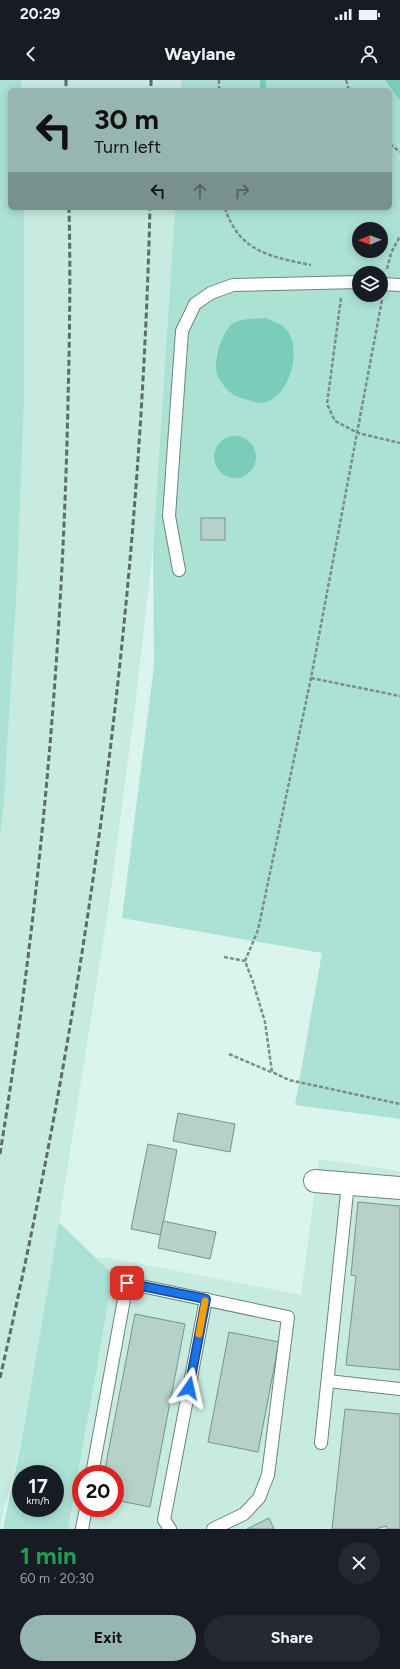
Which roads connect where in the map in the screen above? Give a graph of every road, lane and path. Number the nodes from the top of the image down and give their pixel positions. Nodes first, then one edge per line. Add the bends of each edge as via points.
1 (392, 146) edge
2 (400, 152) edge
3 (226, 210) edge
4 (400, 236) edge
5 (388, 266) edge
6 (339, 282) junction
7 (352, 282) edge
8 (388, 284) edge
9 (400, 285) edge
10 (380, 302) edge
11 (358, 433) junction
12 (400, 443) edge
13 (179, 570) dead end
14 (311, 678) junction
15 (400, 696) edge
16 (224, 957) dead end
17 (244, 961) junction
18 (229, 1054) dead end
19 (272, 1072) junction
20 (400, 1104) edge
21 (315, 1181) dead end
22 (348, 1183) junction
23 (400, 1188) edge
24 (206, 1299) junction
25 (328, 1381) junction
26 (400, 1389) edge
27 (321, 1442) dead end
28 (94, 1465) edge
29 (84, 1517) edge
30 (82, 1529) edge
31 (170, 1529) edge
32 (213, 1529) edge

1 - 2 path
3 - 6 path via 230,223 246,243 274,257 313,266
4 - 5 path
6 - 7 lane
6 - 11 path via 342,294 327,404 334,421
6 - 13 lane via 233,285 211,293 195,304 182,331 169,516
8 - 9 lane
10 - 11 path
11 - 12 path
11 - 14 path
14 - 15 path
14 - 17 path via 258,930
16 - 17 path
17 - 19 path via 265,1022
18 - 19 path
19 - 20 path via 289,1080
21 - 22 street
22 - 23 street
22 - 25 lane
24 - 28 lane via 127,1283
24 - 31 lane via 164,1520
24 - 32 lane via 288,1317 268,1475 259,1498 244,1514
25 - 26 lane
25 - 27 lane
29 - 30 lane

